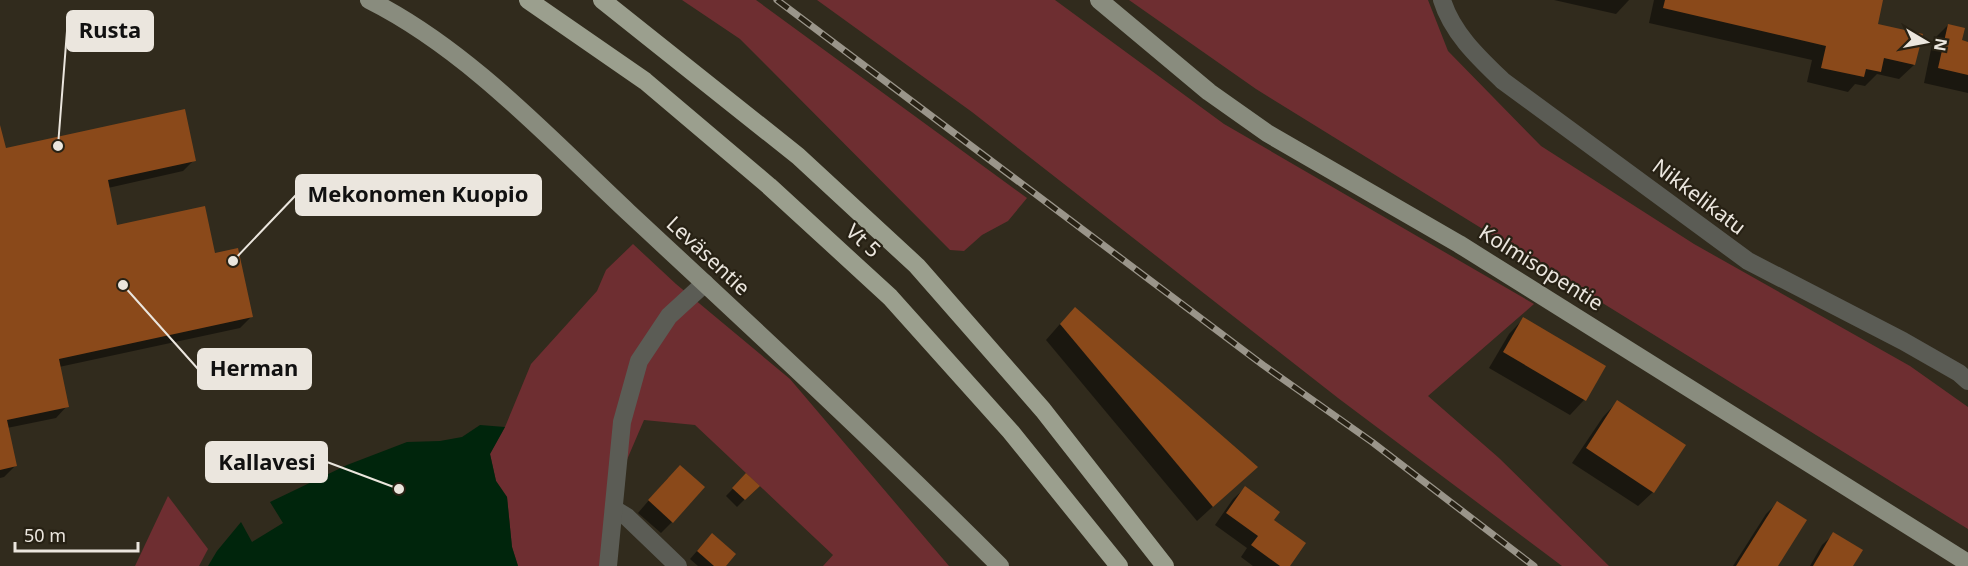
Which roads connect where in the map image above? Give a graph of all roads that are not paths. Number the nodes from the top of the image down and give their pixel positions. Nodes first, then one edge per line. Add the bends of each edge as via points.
1 (369, 0) edge
2 (528, 0) edge
3 (602, 0) edge
4 (1099, 0) edge
5 (1442, 0) edge
6 (705, 283) junction
7 (1968, 381) edge
8 (614, 509) junction
9 (1968, 563) edge
10 (608, 566) edge
11 (678, 566) edge
12 (1000, 566) edge
13 (1119, 566) edge
14 (1165, 566) edge

1 - 6 main road, Leväsentie via 443,46 505,97
2 - 13 highway, Vt 5 via 645,81 769,186 890,297 1011,432
3 - 14 highway, Vt 5 via 798,156 917,266 1043,410
4 - 9 main road, Kolmisopentie via 1209,92 1267,133 1459,244
5 - 7 street, Nikkelikatu via 1452,24 1503,81 1748,261 1903,341
6 - 8 street via 669,316 639,361 622,422
6 - 12 main road, Leväsentie
8 - 10 street
8 - 11 street

